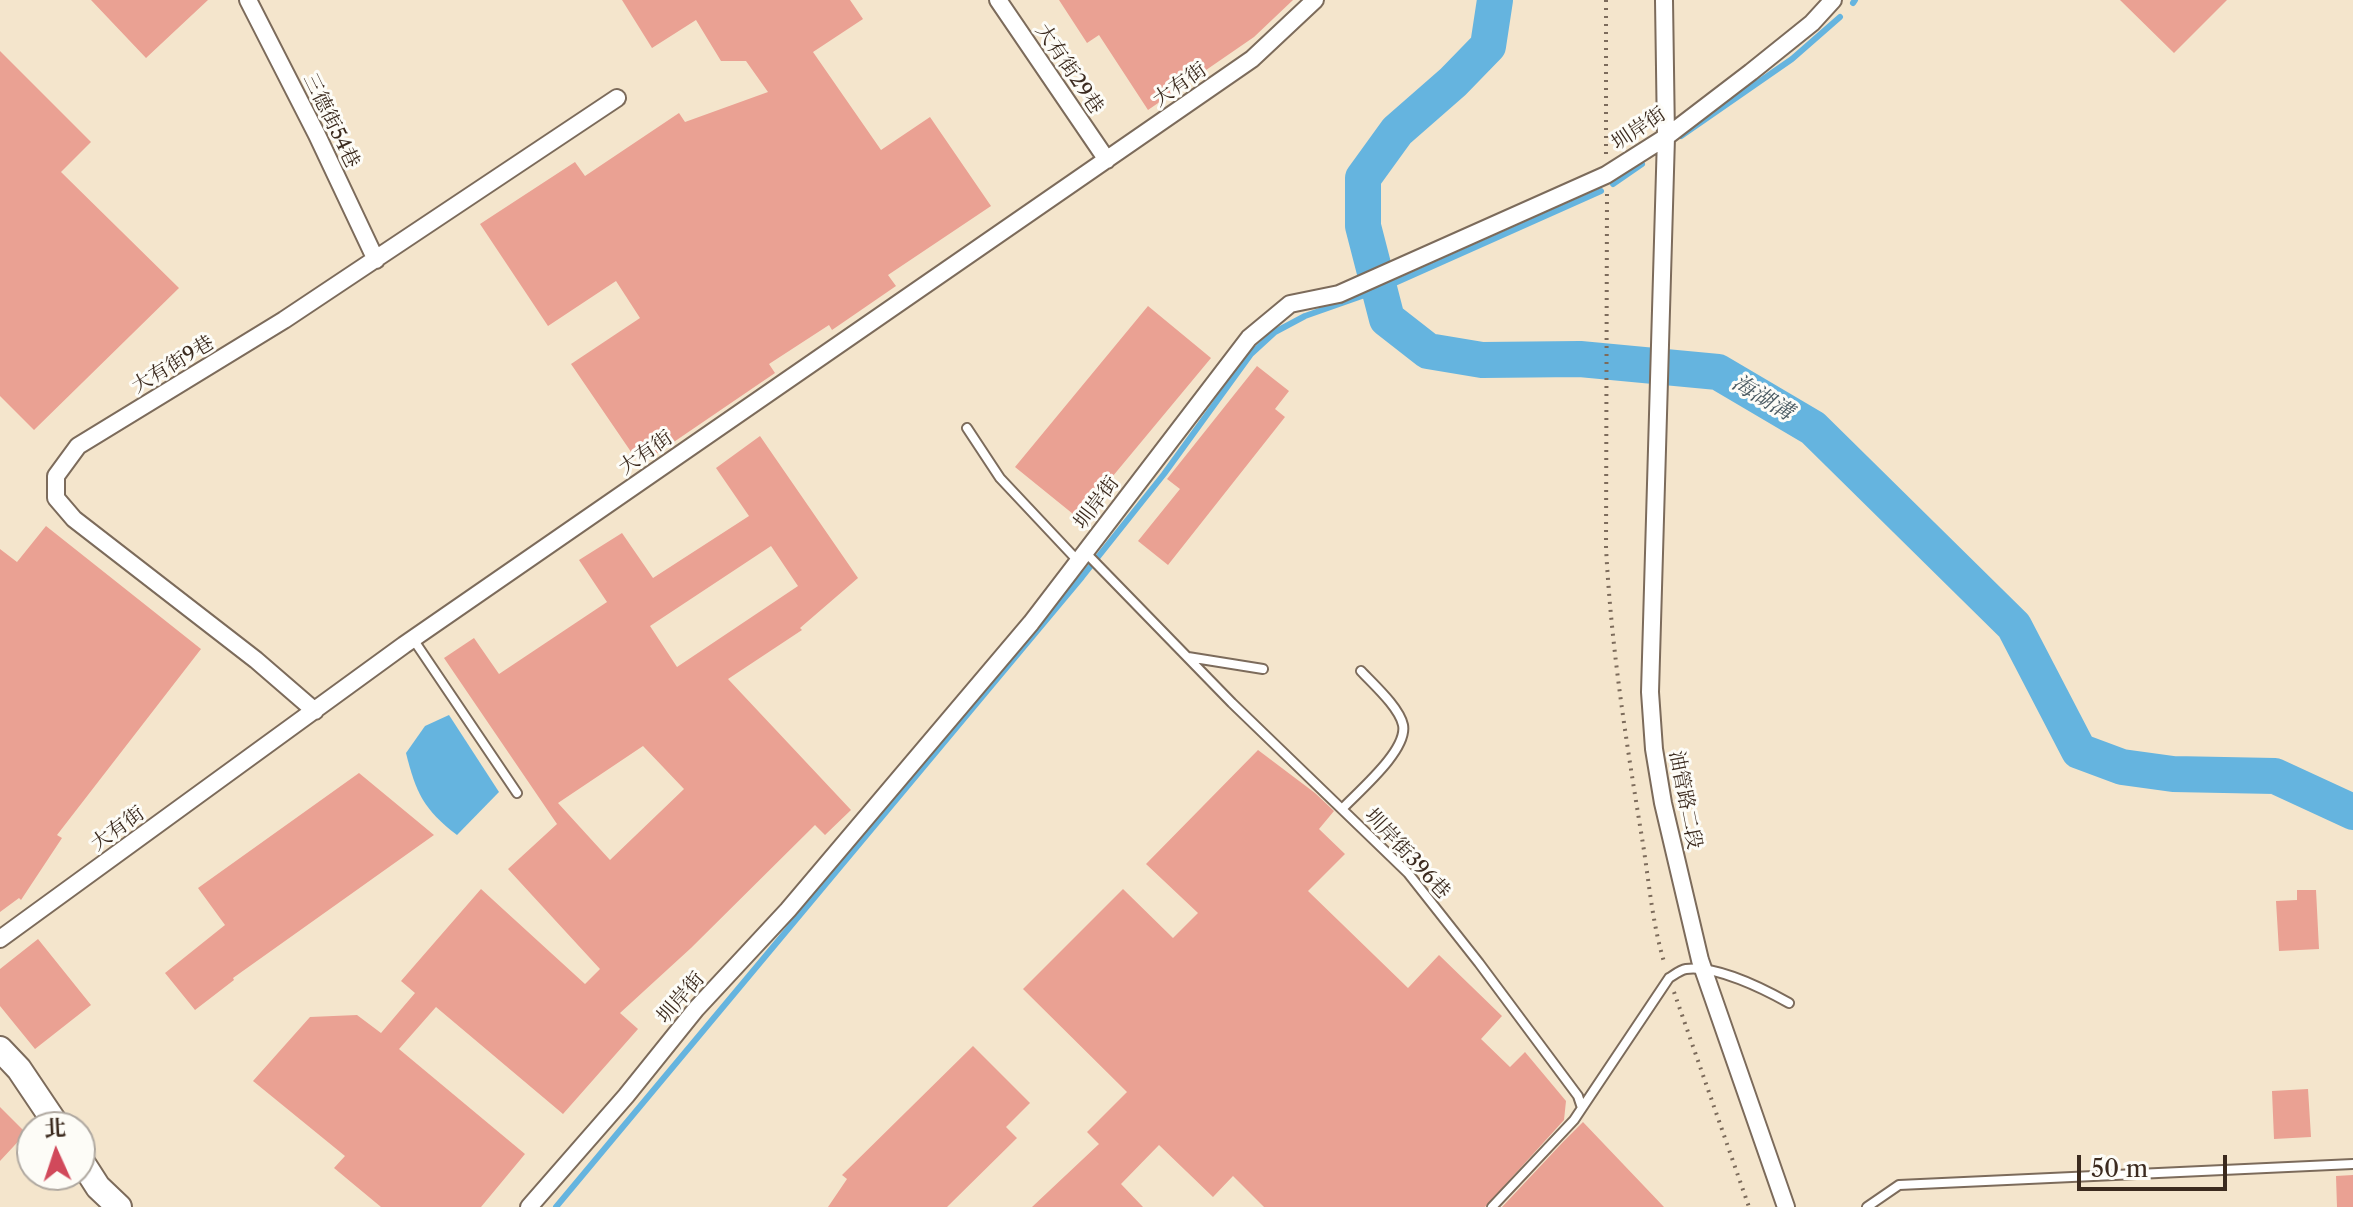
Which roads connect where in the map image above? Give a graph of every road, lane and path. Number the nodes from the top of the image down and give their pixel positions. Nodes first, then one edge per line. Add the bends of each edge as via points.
1 (248, 0) edge
2 (998, 0) edge
3 (1315, 0) edge
4 (1664, 0) edge
5 (1833, 0) edge
6 (617, 98) dead end
7 (1666, 137) junction
8 (1107, 160) junction
9 (376, 260) junction
10 (1607, 329) dead end
11 (1607, 372) dead end
12 (967, 428) dead end
13 (1083, 556) junction
14 (413, 639) junction
15 (1187, 657) junction
16 (1263, 669) dead end
17 (1361, 671) dead end
18 (315, 711) junction
19 (517, 793) dead end
20 (1342, 809) junction
21 (0, 939) edge
22 (1703, 970) junction
23 (1789, 1003) dead end
24 (0, 1049) edge
25 (1582, 1108) junction
26 (47, 1111) edge
27 (2353, 1164) edge
28 (96, 1184) edge
29 (119, 1207) edge
30 (529, 1207) edge
31 (1492, 1207) edge
32 (1786, 1207) edge
33 (1867, 1207) edge

1 - 9 street, 三德街54巷
2 - 8 street, 大有街29巷
3 - 8 street, 大有街 via 1252,59
4 - 7 street
5 - 7 street, 圳岸街 via 1812,23
6 - 9 street, 大有街9巷
7 - 13 street, 圳岸街 via 1606,175 1410,264 1339,294 1290,304 1249,338
7 - 22 street, 油管路二段 via 1650,692 1663,803
8 - 14 street, 大有街
9 - 18 street, 大有街9巷 via 78,446 56,476 56,498 74,519
10 - 11 path
12 - 13 lane, 圳岸街396巷 via 1000,478
13 - 15 lane, 圳岸街396巷
13 - 30 street, 圳岸街 via 788,910 696,1009
14 - 18 street, 大有街
14 - 19 lane
15 - 16 lane
15 - 20 lane, 圳岸街396巷
17 - 20 lane via 1403,725 1400,746
18 - 21 street, 大有街
20 - 25 lane, 圳岸街396巷 via 1408,873 1533,1035
22 - 23 lane via 1754,983
22 - 25 lane via 1684,969 1669,978
22 - 32 street, 油管路二段
24 - 26 main road
25 - 31 lane
27 - 33 lane via 1899,1185
28 - 29 main road

